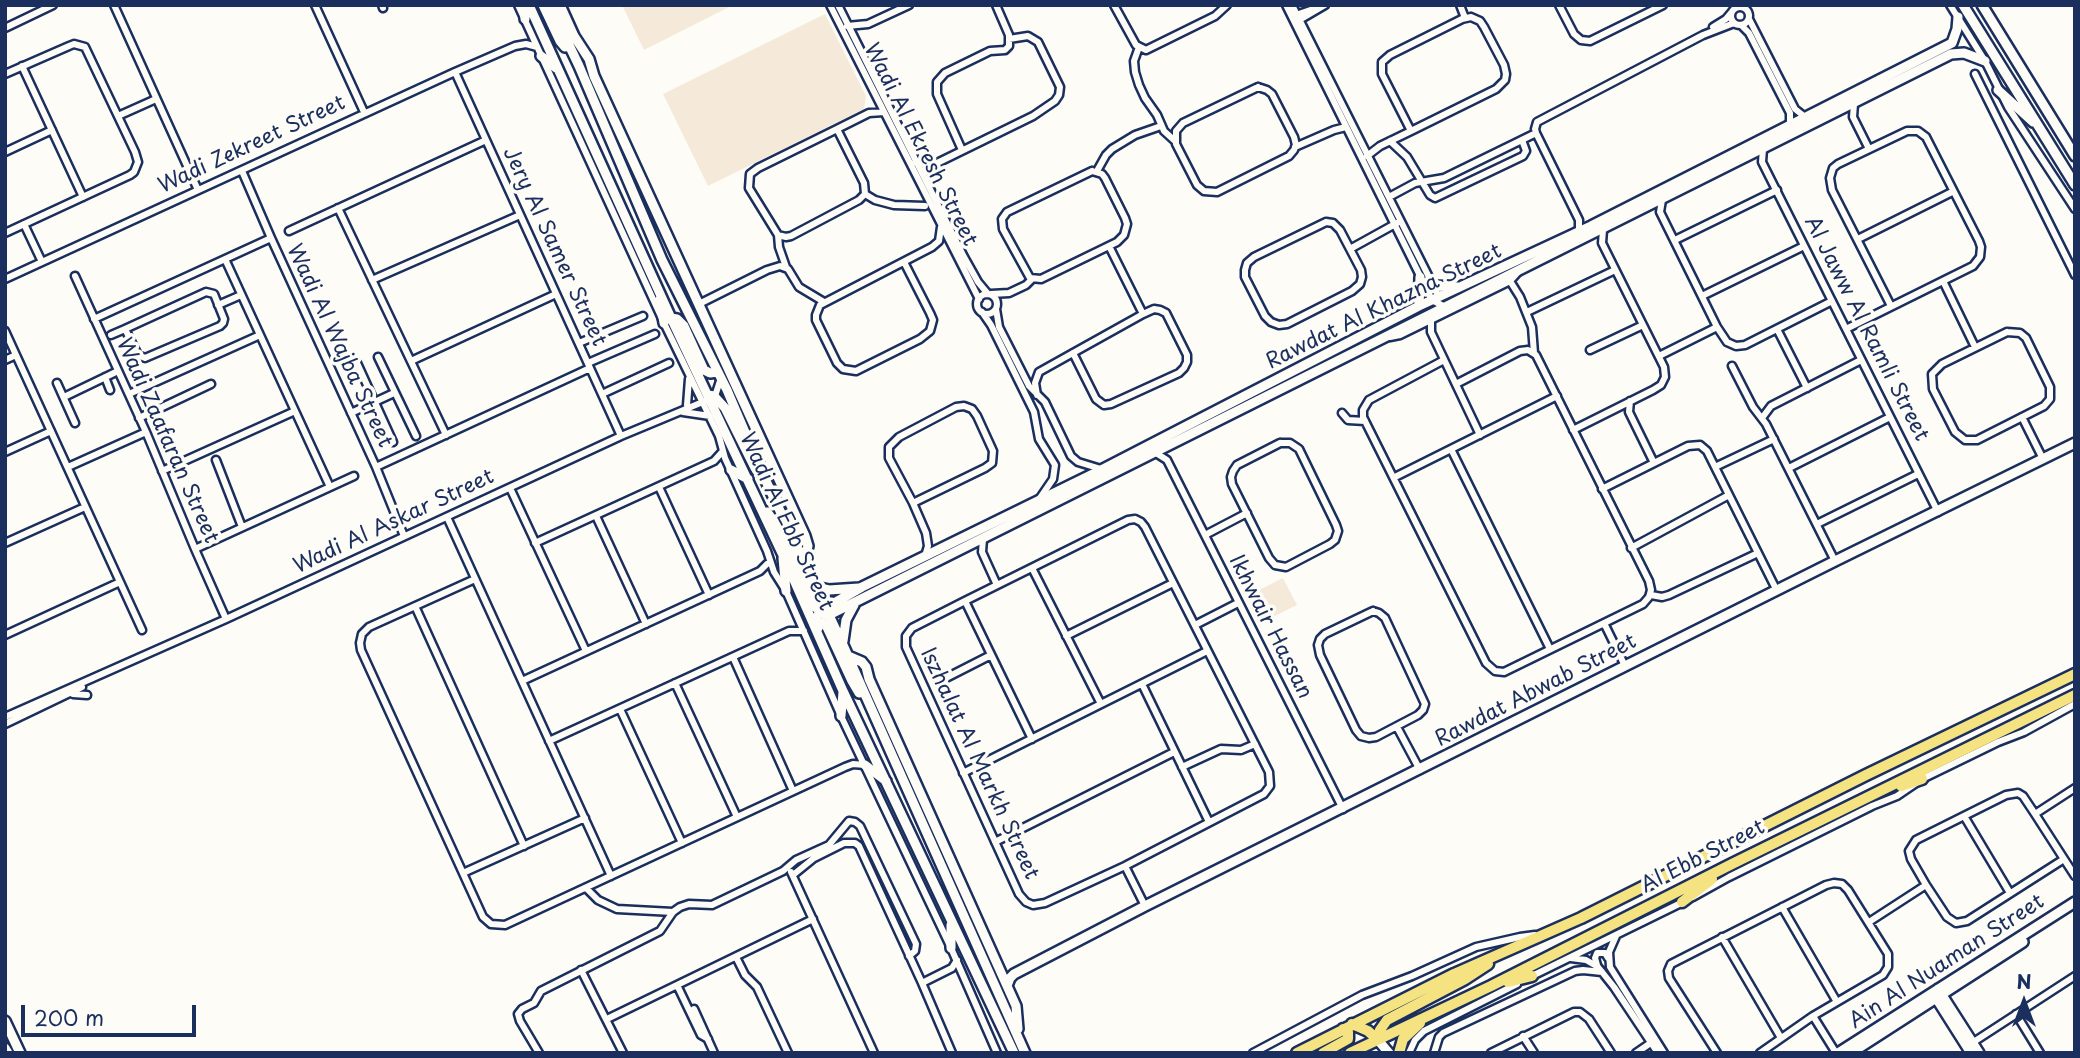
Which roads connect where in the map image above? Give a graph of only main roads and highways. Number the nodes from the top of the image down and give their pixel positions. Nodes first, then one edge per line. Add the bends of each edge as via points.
1 (2075, 674) edge
2 (2075, 695) edge
3 (2026, 719) junction
4 (1998, 742) road end
5 (1922, 779) road end
6 (1871, 795) junction
7 (1732, 864) junction
8 (1682, 902) road end
9 (1499, 954) junction
10 (1532, 976) road end
11 (1491, 986) junction
12 (1428, 1016) junction
13 (1347, 1027) junction
14 (1377, 1039) junction
15 (1297, 1053) edge
16 (1323, 1053) edge
17 (1350, 1053) edge
18 (1399, 1053) edge

1 - 9 main road, Al Ebb Street
2 - 3 main road, Al Ebb Street
3 - 4 main road
3 - 6 main road, Al Ebb Street
5 - 6 main road
6 - 7 main road, Al Ebb Street
7 - 8 main road
7 - 11 main road, Al Ebb Street
9 - 13 main road, Al Ebb Street
9 - 14 main road via 1482,969 1387,1020
10 - 11 main road
11 - 12 main road, Al Ebb Street
12 - 14 main road, Al Ebb Street
12 - 18 main road via 1405,1037
13 - 14 main road via 1368,1031
13 - 15 main road, Al Ebb Street
13 - 16 main road via 1348,1039
14 - 17 main road, Al Ebb Street

